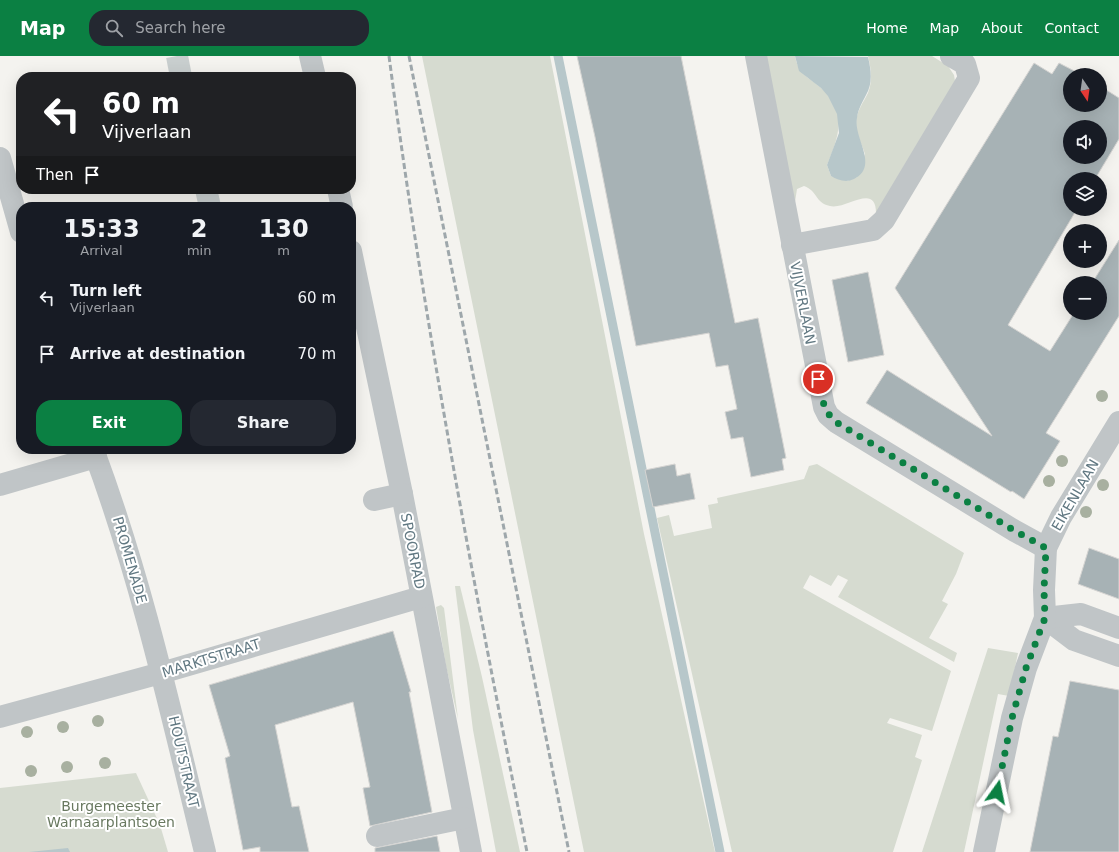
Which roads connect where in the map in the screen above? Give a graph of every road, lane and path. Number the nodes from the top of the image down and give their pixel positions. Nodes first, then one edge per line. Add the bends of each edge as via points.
1 (310, 56) edge
2 (756, 56) edge
3 (951, 56) edge
4 (314, 72) edge
5 (1, 167) edge
6 (16, 216) edge
7 (792, 245) junction
8 (356, 275) edge
9 (1119, 422) edge
10 (92, 454) edge
11 (95, 454) edge
12 (0, 485) edge
13 (401, 488) junction
14 (373, 494) dead end
15 (1046, 548) junction
16 (421, 597) junction
17 (1045, 618) junction
18 (1119, 628) edge
19 (1119, 656) edge
20 (162, 673) junction
21 (0, 717) edge
22 (464, 818) junction
23 (377, 836) dead end
24 (205, 852) edge
25 (471, 852) edge
26 (984, 852) edge

1 - 4 street
2 - 7 street, VIJVERLAAN
3 - 7 street, VIJVERLAAN via 965,64 969,78 884,220 873,230
5 - 6 street
7 - 15 street, VIJVERLAAN via 824,407 828,415
8 - 13 street, SPOORPAD
9 - 15 street, EIKENLAAN via 1061,517
10 - 12 street
11 - 20 street, PROMENADE via 121,527
13 - 14 street
13 - 16 street, SPOORPAD
15 - 17 street, EIKENLAAN
16 - 20 street, MARKTSTRAAT
16 - 22 street, SPOORPAD
17 - 18 street via 1081,614
17 - 19 street via 1074,640
17 - 26 street, EIKENLAAN via 1026,668 1012,718
20 - 21 street, MARKTSTRAAT
20 - 24 street, HOUTSTRAAT
22 - 23 street
22 - 25 street, SPOORPAD

